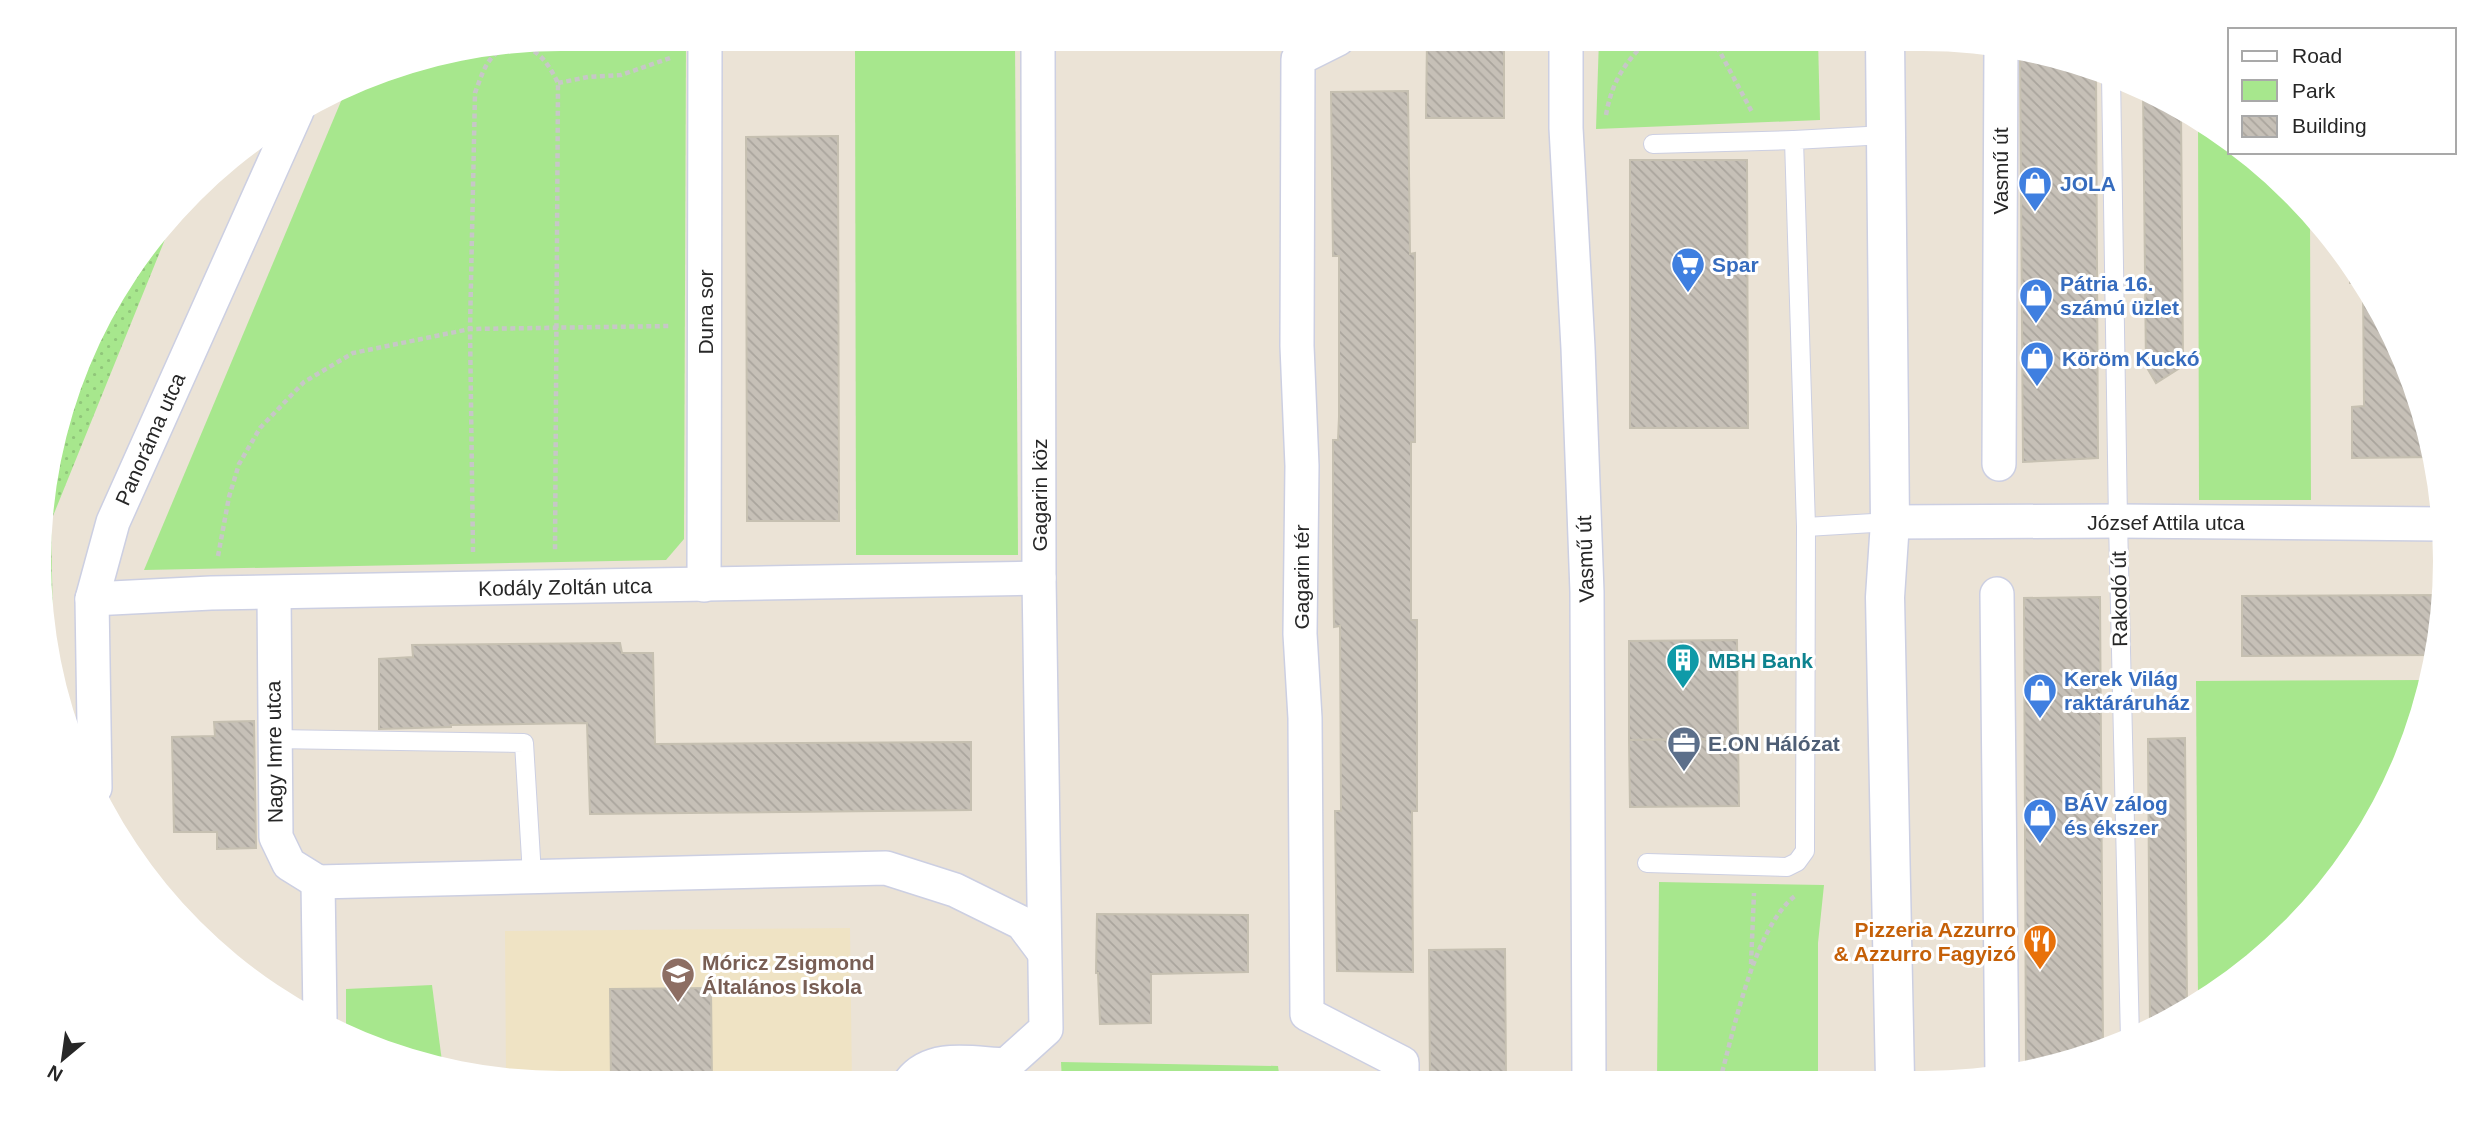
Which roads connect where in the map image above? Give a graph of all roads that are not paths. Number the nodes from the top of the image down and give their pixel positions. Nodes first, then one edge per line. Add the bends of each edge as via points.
1 (705, 51) edge
2 (1038, 51) edge
3 (1313, 51) edge
4 (1566, 51) edge
5 (1885, 51) edge
6 (2001, 57) edge
7 (2111, 87) edge
8 (288, 130) edge
9 (1885, 135) junction
10 (1794, 140) junction
11 (1653, 144) dead end
12 (1999, 464) dead end
13 (2118, 521) junction
14 (1890, 522) junction
15 (2432, 524) edge
16 (1806, 527) junction
17 (1039, 578) junction
18 (704, 584) junction
19 (274, 593) junction
20 (1997, 594) dead end
21 (92, 599) junction
22 (274, 739) junction
23 (96, 769) edge
24 (1647, 863) dead end
25 (532, 875) junction
26 (318, 882) junction
27 (1044, 951) junction
28 (320, 1011) edge
29 (2130, 1027) edge
30 (2002, 1065) edge
31 (918, 1071) edge
32 (990, 1071) edge
33 (1009, 1071) edge
34 (1402, 1071) edge
35 (1589, 1071) edge
36 (1895, 1071) edge

1 - 18 street, Duna sor
2 - 17 street, Gagarin köz
3 - 34 street, Gagarin tér via 1298,59 1297,346 1307,1014 1402,1063
4 - 35 street, Vasmű út via 1587,592
5 - 9 street
6 - 12 street, Vasmű út
7 - 13 lane, Rakodó út
8 - 21 street, Panoráma utca via 113,522
9 - 10 lane
9 - 14 street
10 - 11 lane
10 - 16 lane
13 - 14 street, József Attila utca
13 - 15 street, József Attila utca
13 - 29 lane, Rakodó út
14 - 16 lane
14 - 36 street via 1885,597
16 - 24 lane via 1805,851 1787,867
17 - 18 street, Kodály Zoltán utca
17 - 27 street, Gagarin köz
18 - 19 street, Kodály Zoltán utca
19 - 21 street, Kodály Zoltán utca
19 - 22 street, Nagy Imre utca
20 - 30 street
21 - 23 street, Panoráma utca
22 - 25 lane via 524,743
22 - 26 street, Nagy Imre utca via 276,837 289,864
25 - 26 street
25 - 27 street via 886,868 956,890 1021,923
26 - 28 street
27 - 33 street via 1046,1029
31 - 32 street via 941,1062

